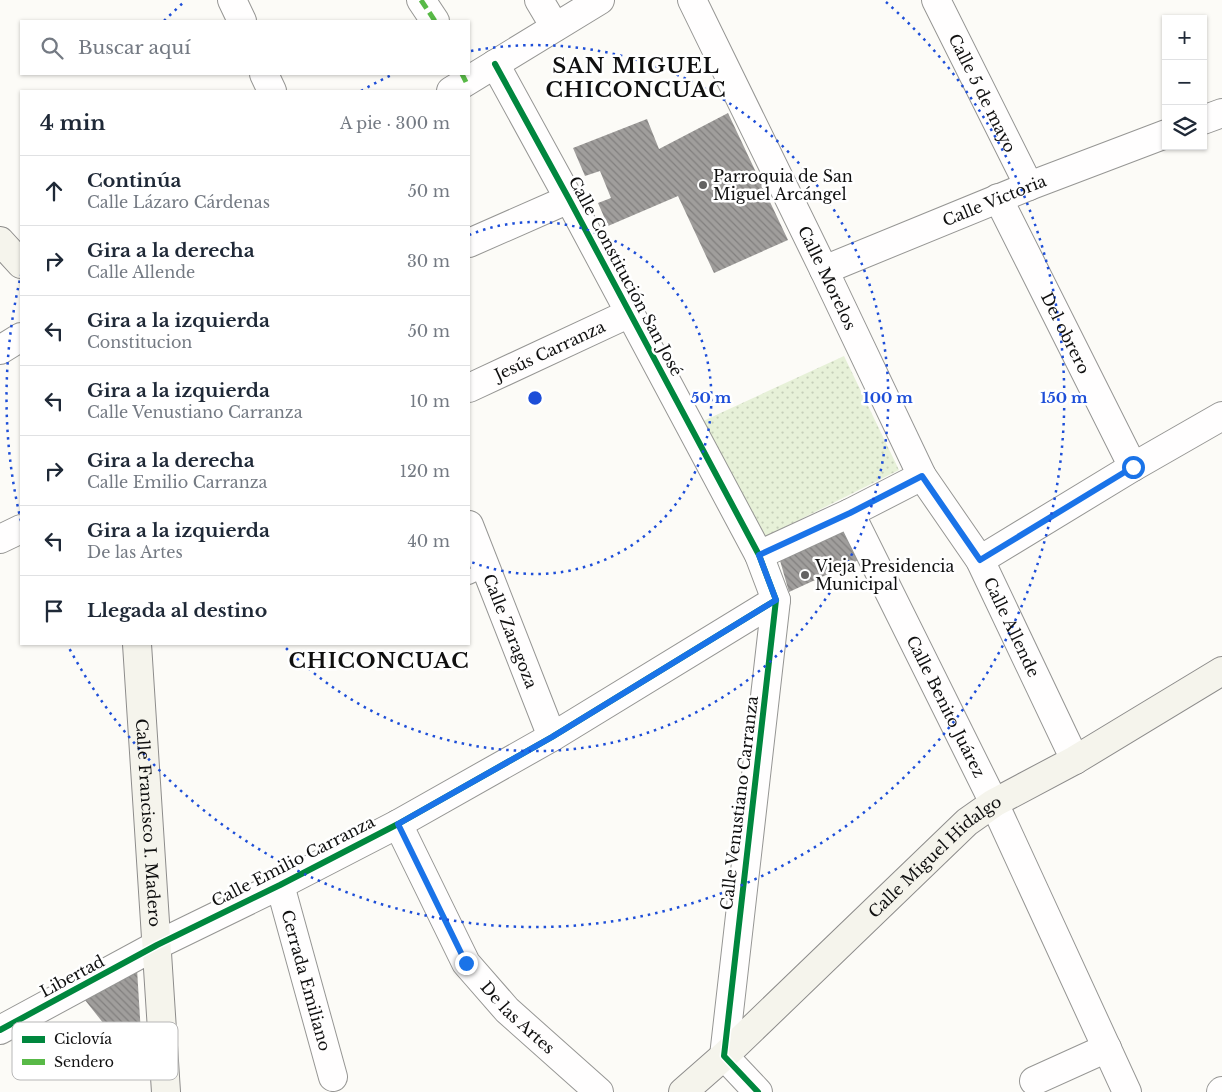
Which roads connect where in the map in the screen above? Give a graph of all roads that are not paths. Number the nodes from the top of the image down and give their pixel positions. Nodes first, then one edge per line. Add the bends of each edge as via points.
1 (232, 0) edge
2 (421, 0) edge
3 (539, 0) edge
4 (600, 0) edge
5 (692, 0) edge
6 (936, 0) edge
7 (242, 20) edge
8 (434, 20) edge
9 (555, 27) junction
10 (495, 64) junction
11 (264, 75) edge
12 (460, 82) edge
13 (272, 90) edge
14 (1222, 113) edge
15 (1207, 119) edge
16 (1162, 136) edge
17 (1029, 186) junction
18 (998, 198) junction
19 (569, 199) junction
20 (0, 241) edge
21 (470, 243) edge
22 (20, 263) edge
23 (824, 270) junction
24 (630, 313) junction
25 (20, 338) edge
26 (0, 350) edge
27 (470, 388) edge
28 (1222, 416) edge
29 (1133, 467) junction
30 (922, 476) junction
31 (850, 513) junction
32 (20, 529) edge
33 (470, 531) edge
34 (0, 539) edge
35 (759, 555) junction
36 (980, 560) junction
37 (477, 573) edge
38 (776, 600) junction
39 (137, 645) edge
40 (1222, 671) edge
41 (552, 737) junction
42 (1075, 760) junction
43 (994, 803) junction
44 (398, 824) junction
45 (280, 885) junction
46 (157, 946) junction
47 (15, 1022) edge
48 (162, 1022) edge
49 (12, 1024) edge
50 (0, 1030) edge
51 (1107, 1048) junction
52 (724, 1056) junction
53 (333, 1076) dead end
54 (1034, 1081) dead end
55 (599, 1092) edge
56 (684, 1092) edge
57 (758, 1092) edge
58 (1127, 1092) edge

1 - 7 street
2 - 8 street
3 - 9 street
4 - 9 street
5 - 23 street, Calle Morelos
6 - 17 street, Calle 5 de mayo
9 - 10 street
10 - 12 street
10 - 19 street, Calle Constitución San José
11 - 13 street
14 - 15 street
16 - 17 street, Calle Victoria
17 - 18 street, Calle Victoria
18 - 23 street, Calle Victoria
18 - 29 street, Del obrero
19 - 21 street
19 - 24 street, Calle Constitución San José
20 - 22 main road
23 - 30 street, Calle Morelos
24 - 27 street, Jesús Carranza
24 - 35 street, Calle Constitución San José
25 - 26 street
28 - 29 street
29 - 36 street
30 - 31 street
30 - 36 street, Calle Allende
31 - 35 street
31 - 43 street, Calle Benito Juárez
32 - 34 street
33 - 37 street, Calle Zaragoza
35 - 38 street, Calle Venustiano Carranza
36 - 42 street, Calle Allende
37 - 41 street, Calle Zaragoza
38 - 41 street, Calle Emilio Carranza
38 - 52 street, Calle Venustiano Carranza
39 - 46 main road, Calle Francisco I. Madero
40 - 42 main road, Calle Miguel Hidalgo
41 - 44 street, Calle Emilio Carranza
42 - 43 main road, Calle Miguel Hidalgo
43 - 51 street, Calle Benito Juárez
43 - 52 main road, Calle Miguel Hidalgo via 967,822
44 - 45 street, Calle Emilio Carranza
44 - 55 street, De las Artes via 466,963 507,1010
45 - 46 street, Calle Emilio Carranza
45 - 53 street, Cerrada Emiliano
46 - 47 street, Libertad
46 - 48 main road, Calle Francisco I. Madero
49 - 50 street, Libertad
51 - 54 street
51 - 58 street, Calle Benito Juárez
52 - 56 main road, Calle Miguel Hidalgo
52 - 57 street

